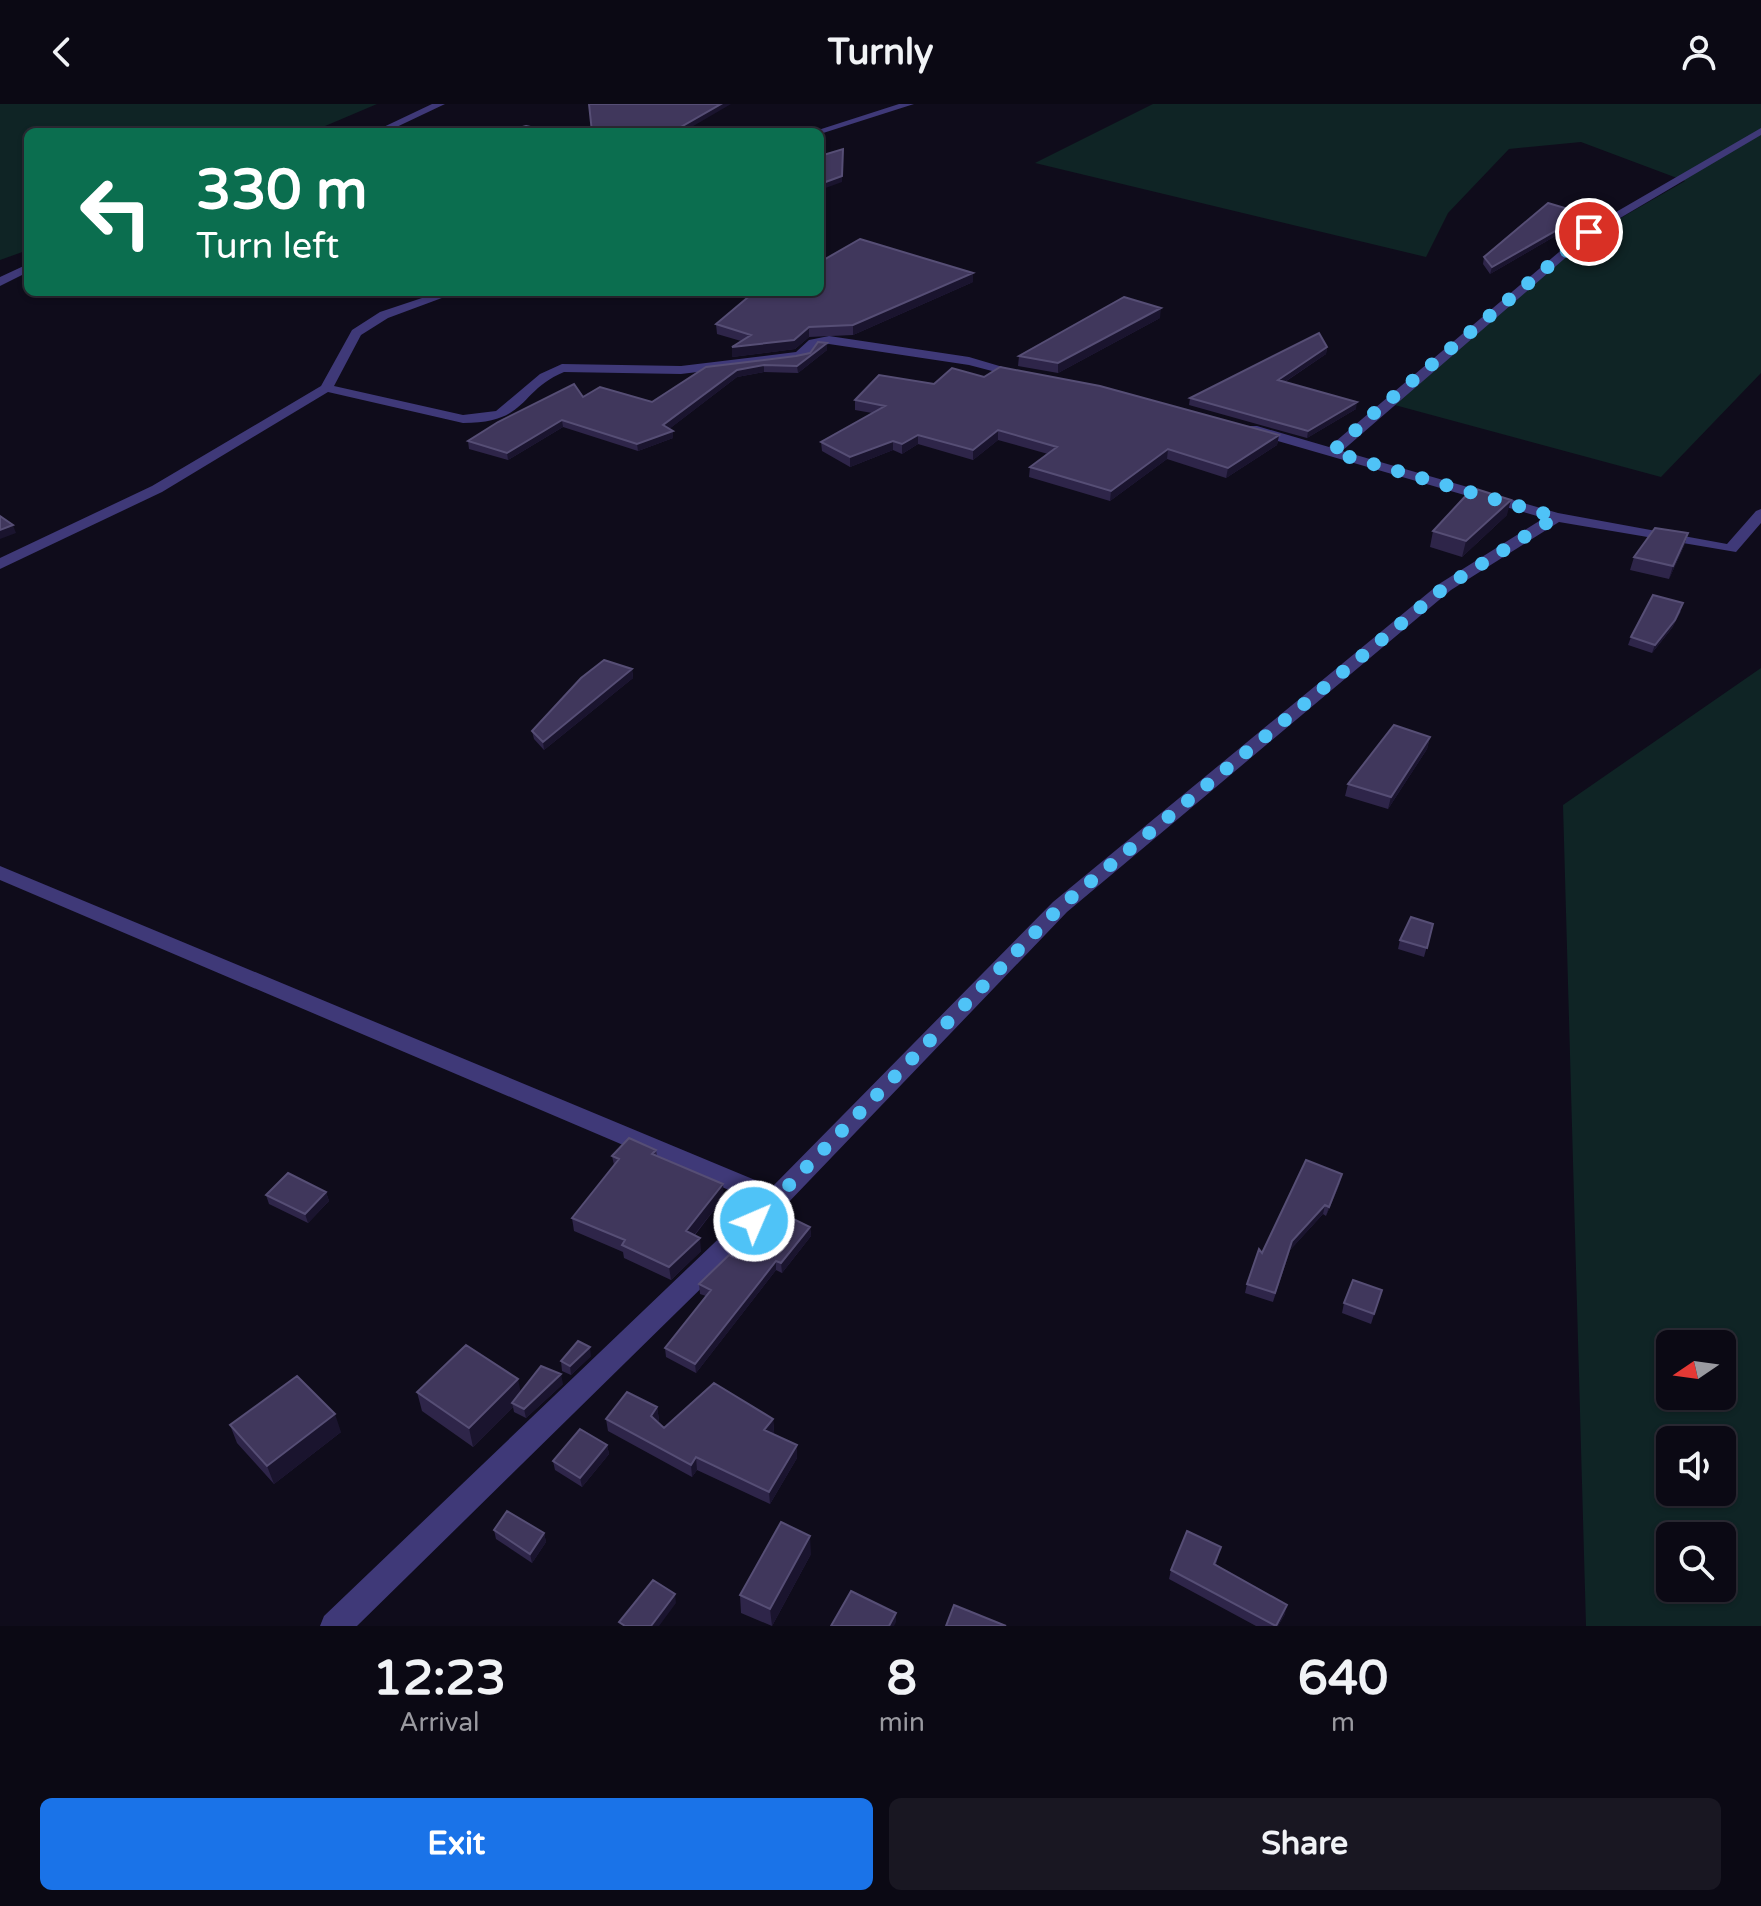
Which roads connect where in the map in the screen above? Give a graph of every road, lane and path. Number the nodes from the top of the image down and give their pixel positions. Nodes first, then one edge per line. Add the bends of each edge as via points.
1 (440, 104) edge
2 (909, 104) edge
3 (387, 128) edge
4 (824, 130) edge
5 (1761, 131) edge
6 (24, 269) edge
7 (0, 282) edge
8 (440, 296) edge
9 (1041, 379) edge
10 (326, 388) junction
11 (1231, 423) edge
12 (1332, 452) junction
13 (1761, 514) edge
14 (1556, 517) junction
15 (0, 564) edge
16 (0, 872) edge
17 (776, 1199) junction
18 (335, 1626) edge

1 - 3 street
2 - 4 street
5 - 12 street via 1589,232
6 - 7 street
8 - 10 street via 384,315 356,333
9 - 10 street via 969,361 829,340 813,343 804,354 681,370 562,368 550,372 503,413 483,419
10 - 15 street via 157,489
11 - 12 street
12 - 14 street
13 - 14 street via 1731,549
14 - 17 street via 1445,587 1060,907
16 - 17 street
17 - 18 street

